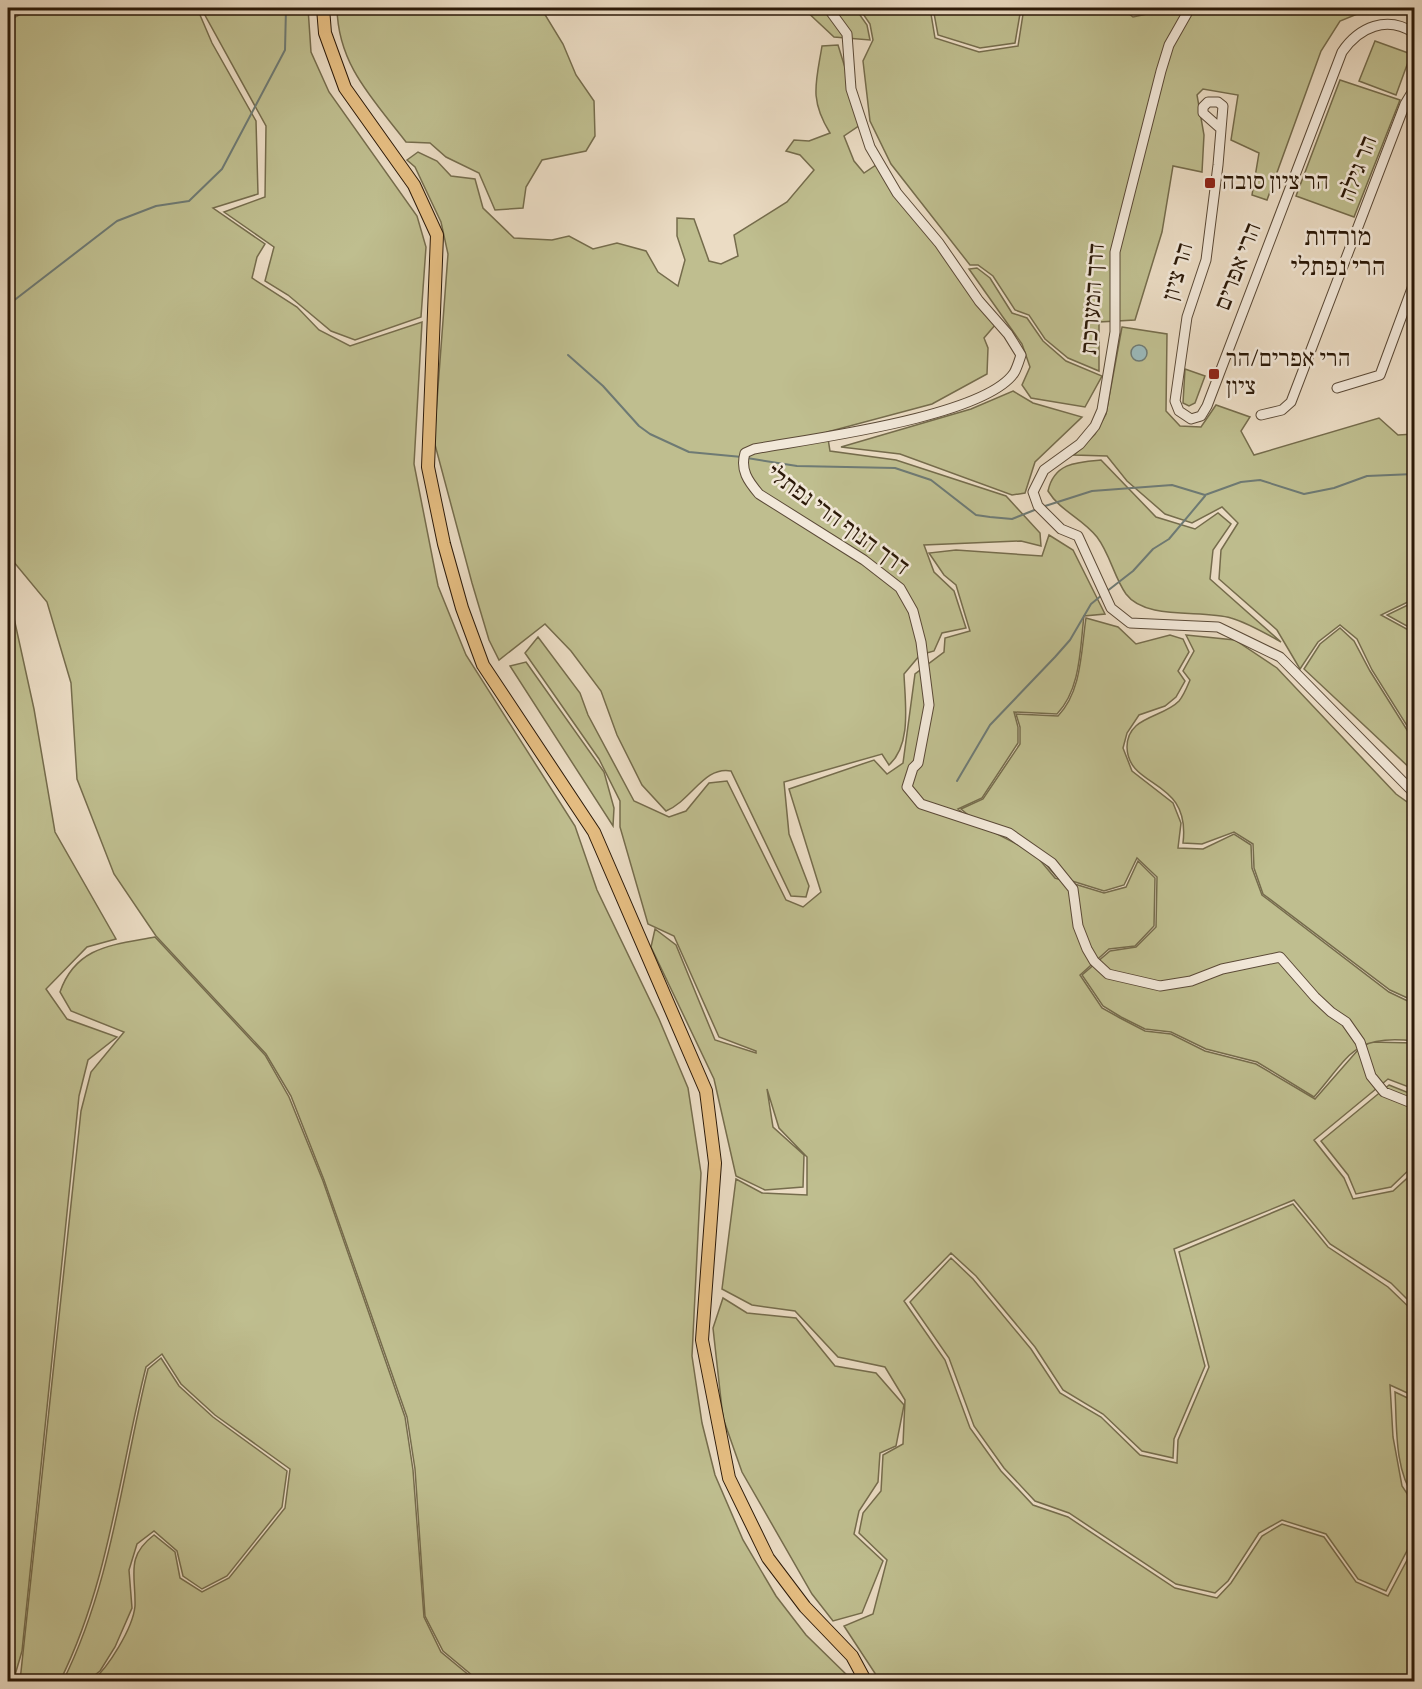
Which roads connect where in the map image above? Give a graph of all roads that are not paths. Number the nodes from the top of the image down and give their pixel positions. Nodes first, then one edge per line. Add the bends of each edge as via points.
1 (323, 8) edge
2 (828, 8) edge
3 (1190, 8) edge
4 (1414, 33) edge
5 (1414, 89) edge
6 (1221, 129) junction
7 (1414, 283) edge
8 (1337, 388) dead end
9 (1207, 406) joint
10 (1261, 416) dead end
11 (1414, 793) edge
12 (1414, 1104) edge
13 (866, 1682) edge

1 - 13 main road via 325,33 345,88 414,185 437,235 428,467 462,608 483,665 594,832 706,1091 715,1163 702,1340 729,1478 768,1558 805,1608 852,1656
2 - 12 street, דרך הנוף הרי נפתלי via 847,34 851,89 870,147 897,193 939,243 1021,356 1014,373 996,388 955,408 898,423 754,449 745,453 743,460 746,478 759,494 864,560 900,588 914,611 929,705 918,763 907,787 921,804 1008,833 1052,863 1073,889 1077,926 1087,949 1108,974 1160,986 1280,957 1330,1012 1346,1022 1360,1042 1371,1076 1384,1092
3 - 11 street, דרך המערכת via 1169,45 1119,231 1113,267 1115,332 1102,410 1080,444 1044,470 1033,492 1038,506 1061,529 1078,536 1111,608 1131,623 1218,627 1280,657
4 - 9 street, הרי אפרים via 1395,25 1371,27 1342,52
5 - 10 street, הר גילה via 1291,402 1282,410
6 - 6 street, הר ציון via 1223,106 1208,102 1203,107 1206,117
6 - 9 street, הר ציון via 1206,260 1186,317 1176,401 1179,411 1191,419 1202,416
7 - 8 street via 1380,375

